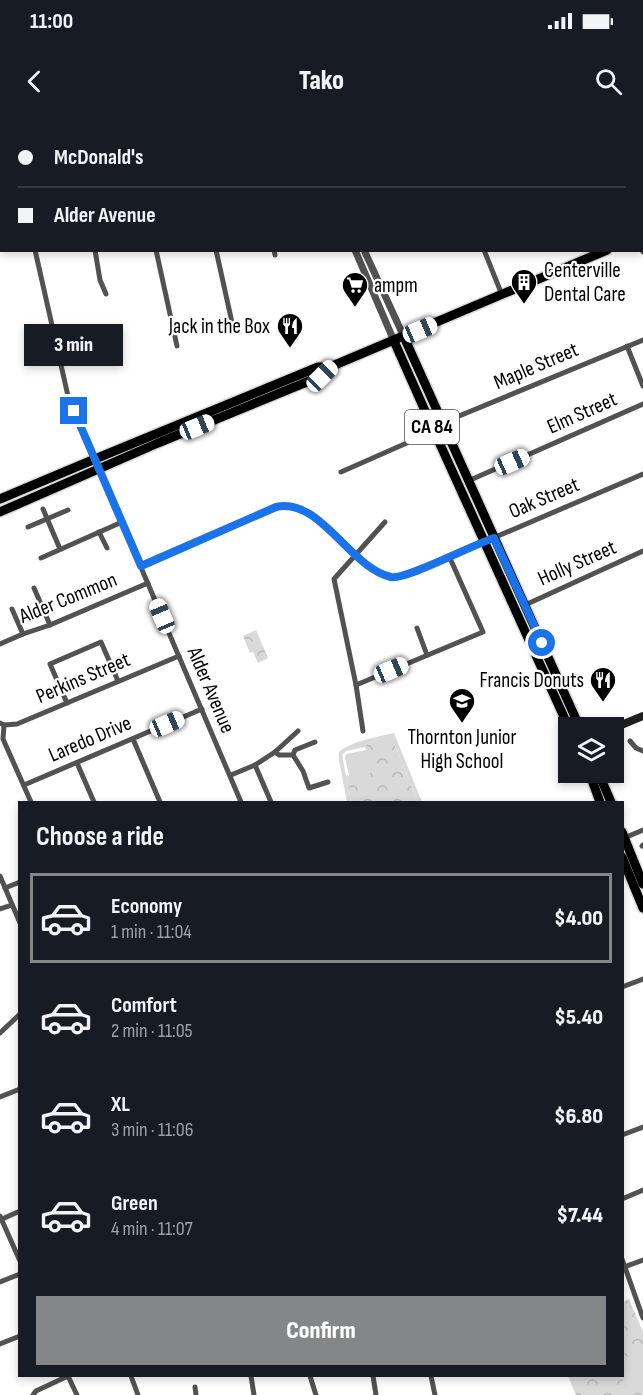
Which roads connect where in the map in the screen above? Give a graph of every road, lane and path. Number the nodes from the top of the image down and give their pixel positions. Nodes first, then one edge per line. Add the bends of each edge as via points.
1 (35, 252) edge
2 (95, 252) edge
3 (156, 252) edge
4 (216, 252) edge
5 (355, 252) edge
6 (365, 252) edge
7 (485, 252) edge
8 (602, 252) edge
9 (106, 294) dead end
10 (502, 295) junction
11 (239, 332) dead end
12 (404, 337) junction
13 (643, 340) edge
14 (394, 341) junction
15 (106, 346) dead end
16 (177, 346) dead end
17 (627, 346) junction
18 (60, 359) junction
19 (330, 367) junction
20 (643, 386) edge
21 (643, 404) edge
22 (442, 423) junction
23 (434, 431) junction
24 (95, 459) junction
25 (99, 469) junction
26 (341, 472) dead end
27 (643, 474) edge
28 (468, 481) junction
29 (0, 499) edge
30 (43, 509) dead end
31 (68, 510) dead end
32 (0, 512) edge
33 (47, 518) junction
34 (122, 522) junction
35 (385, 522) dead end
36 (28, 526) dead end
37 (99, 532) junction
38 (489, 540) junction
39 (106, 548) dead end
40 (60, 549) junction
41 (643, 551) edge
42 (355, 555) junction
43 (449, 556) junction
44 (41, 558) dead end
45 (141, 566) junction
46 (148, 583) junction
47 (34, 588) dead end
48 (525, 605) junction
49 (12, 609) dead end
50 (50, 625) junction
51 (417, 628) dead end
52 (23, 634) junction
53 (0, 644) edge
54 (427, 655) junction
55 (179, 656) junction
56 (118, 681) junction
57 (356, 685) junction
58 (67, 703) junction
59 (202, 709) junction
60 (643, 716) edge
61 (564, 717) edge
62 (575, 717) edge
63 (2, 724) edge
64 (624, 724) edge
65 (298, 731) dead end
66 (363, 731) dead end
67 (133, 739) junction
68 (630, 741) dead end
69 (315, 742) dead end
70 (643, 751) edge
71 (275, 752) junction
72 (293, 755) junction
73 (77, 763) junction
74 (255, 765) junction
75 (231, 775) junction
76 (328, 782) dead end
77 (593, 783) edge
78 (603, 783) edge
79 (24, 785) junction
80 (30, 801) edge
81 (94, 801) edge
82 (160, 801) edge
83 (241, 801) edge
84 (271, 801) edge
85 (600, 801) edge
86 (611, 801) edge
87 (643, 830) edge
88 (624, 836) edge
89 (624, 838) edge
90 (624, 862) edge
91 (0, 876) edge
92 (18, 883) edge
93 (643, 884) edge
94 (5, 888) junction
95 (12, 905) junction
96 (643, 908) edge
97 (0, 909) edge
98 (18, 918) edge
99 (643, 979) edge
100 (624, 986) edge
101 (18, 1016) edge
102 (0, 1033) edge
103 (18, 1090) edge
104 (0, 1097) edge
105 (643, 1127) edge
106 (624, 1134) edge
107 (643, 1190) edge
108 (624, 1197) edge
109 (18, 1212) edge
110 (0, 1218) edge
111 (18, 1257) edge
112 (643, 1260) edge
113 (624, 1268) edge
114 (18, 1275) edge
115 (0, 1282) edge
116 (643, 1318) edge
117 (18, 1337) edge
118 (0, 1344) edge
119 (66, 1377) edge
120 (68, 1377) edge
121 (131, 1377) edge
122 (251, 1377) edge
123 (310, 1377) edge
124 (373, 1377) edge
125 (431, 1377) edge
126 (195, 1387) dead end
127 (33, 1395) edge
128 (77, 1395) edge
129 (138, 1395) edge
130 (196, 1395) edge
131 (254, 1395) edge
132 (316, 1395) edge
133 (376, 1395) edge
134 (435, 1395) edge

1 - 18 street, Alder Avenue
2 - 9 street
3 - 16 street
4 - 11 street via 233,327
5 - 14 street
6 - 12 street
7 - 10 street
8 - 10 main road
10 - 12 main road
12 - 14 main road
12 - 22 main road, CA 84
13 - 17 street, Maple Street
14 - 19 main road
14 - 23 main road, CA 84
15 - 18 street
17 - 20 street
17 - 22 street, Maple Street
18 - 24 street, Alder Avenue via 71,405
19 - 24 main road via 318,367
19 - 25 main road via 322,376
21 - 28 street, Elm Street
22 - 28 main road, CA 84
23 - 26 street
23 - 38 main road, CA 84
24 - 25 street, Alder Avenue
24 - 29 main road
25 - 32 main road
25 - 34 street, Alder Avenue
27 - 38 street, Oak Street
28 - 38 main road, CA 84
30 - 33 street
31 - 33 street
33 - 36 street
33 - 40 street
34 - 37 street
34 - 45 street, Alder Avenue
35 - 42 street
37 - 39 street
37 - 40 street
38 - 43 street, Oak Street
38 - 48 main road, CA 84
38 - 61 main road, CA 84
40 - 44 street
41 - 48 street, Holly Street
42 - 43 street, Oak Street via 367,566 392,578
42 - 45 street, Oak Street via 321,522 284,505
42 - 57 street via 334,579
43 - 54 street via 483,632
45 - 46 street, Alder Avenue
46 - 50 street, Alder Common
46 - 55 street, Alder Avenue
47 - 50 street
48 - 62 main road, CA 84
49 - 52 street
50 - 52 street, Alder Common
51 - 54 street
52 - 53 street, Alder Common
54 - 57 street
55 - 56 street, Perkins Street
55 - 59 street, Alder Avenue
56 - 58 street, Perkins Street
56 - 58 street via 101,642 50,664
57 - 66 street
58 - 63 street, Perkins Street via 17,724
59 - 67 street, Laredo Drive
59 - 75 street, Alder Avenue
60 - 64 main road
63 - 79 street via 3,739
65 - 71 street
67 - 73 street, Laredo Drive
67 - 82 street
68 - 70 street
69 - 72 street via 295,750
71 - 72 street
71 - 74 street
72 - 76 street via 309,788
73 - 79 street, Laredo Drive
73 - 81 street
74 - 75 street
74 - 84 street
75 - 83 street, Alder Avenue
77 - 85 main road
78 - 86 main road
79 - 80 street
87 - 88 street
89 - 93 main road
90 - 96 main road
91 - 94 street
92 - 94 street
94 - 95 street
95 - 97 street
95 - 98 street
99 - 100 street
101 - 102 street
103 - 104 street
105 - 106 street
107 - 108 street
109 - 110 street
110 - 111 street
112 - 113 street
113 - 116 street
114 - 115 street
117 - 118 street
119 - 127 street
120 - 128 street
121 - 129 street
122 - 131 street
123 - 132 street
124 - 133 street
125 - 134 street
126 - 130 street

